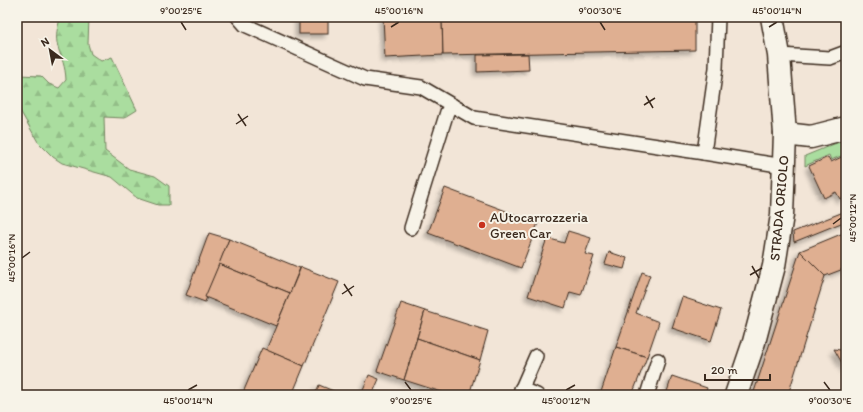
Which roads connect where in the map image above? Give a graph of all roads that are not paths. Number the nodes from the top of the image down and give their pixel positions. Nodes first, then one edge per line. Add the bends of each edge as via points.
1 (238, 17) edge
2 (718, 17) edge
3 (772, 17) edge
4 (846, 52) edge
5 (779, 55) junction
6 (452, 105) junction
7 (846, 128) edge
8 (785, 134) junction
9 (704, 153) junction
10 (784, 166) junction
11 (411, 228) dead end
12 (536, 356) dead end
13 (658, 360) dead end
14 (520, 392) edge
15 (537, 395) edge
16 (647, 395) edge
17 (736, 395) edge

1 - 6 lane via 245,25 365,79 421,87
2 - 9 lane via 716,68
3 - 5 street, STRADA ORIOLO
4 - 5 lane via 830,58
5 - 8 street, STRADA ORIOLO
6 - 9 lane via 474,118
6 - 11 lane via 447,112
7 - 8 street via 811,137
8 - 10 street, STRADA ORIOLO
9 - 10 lane
10 - 17 street, STRADA ORIOLO via 782,215 774,266 754,342
12 - 14 lane
13 - 16 lane
14 - 15 lane

